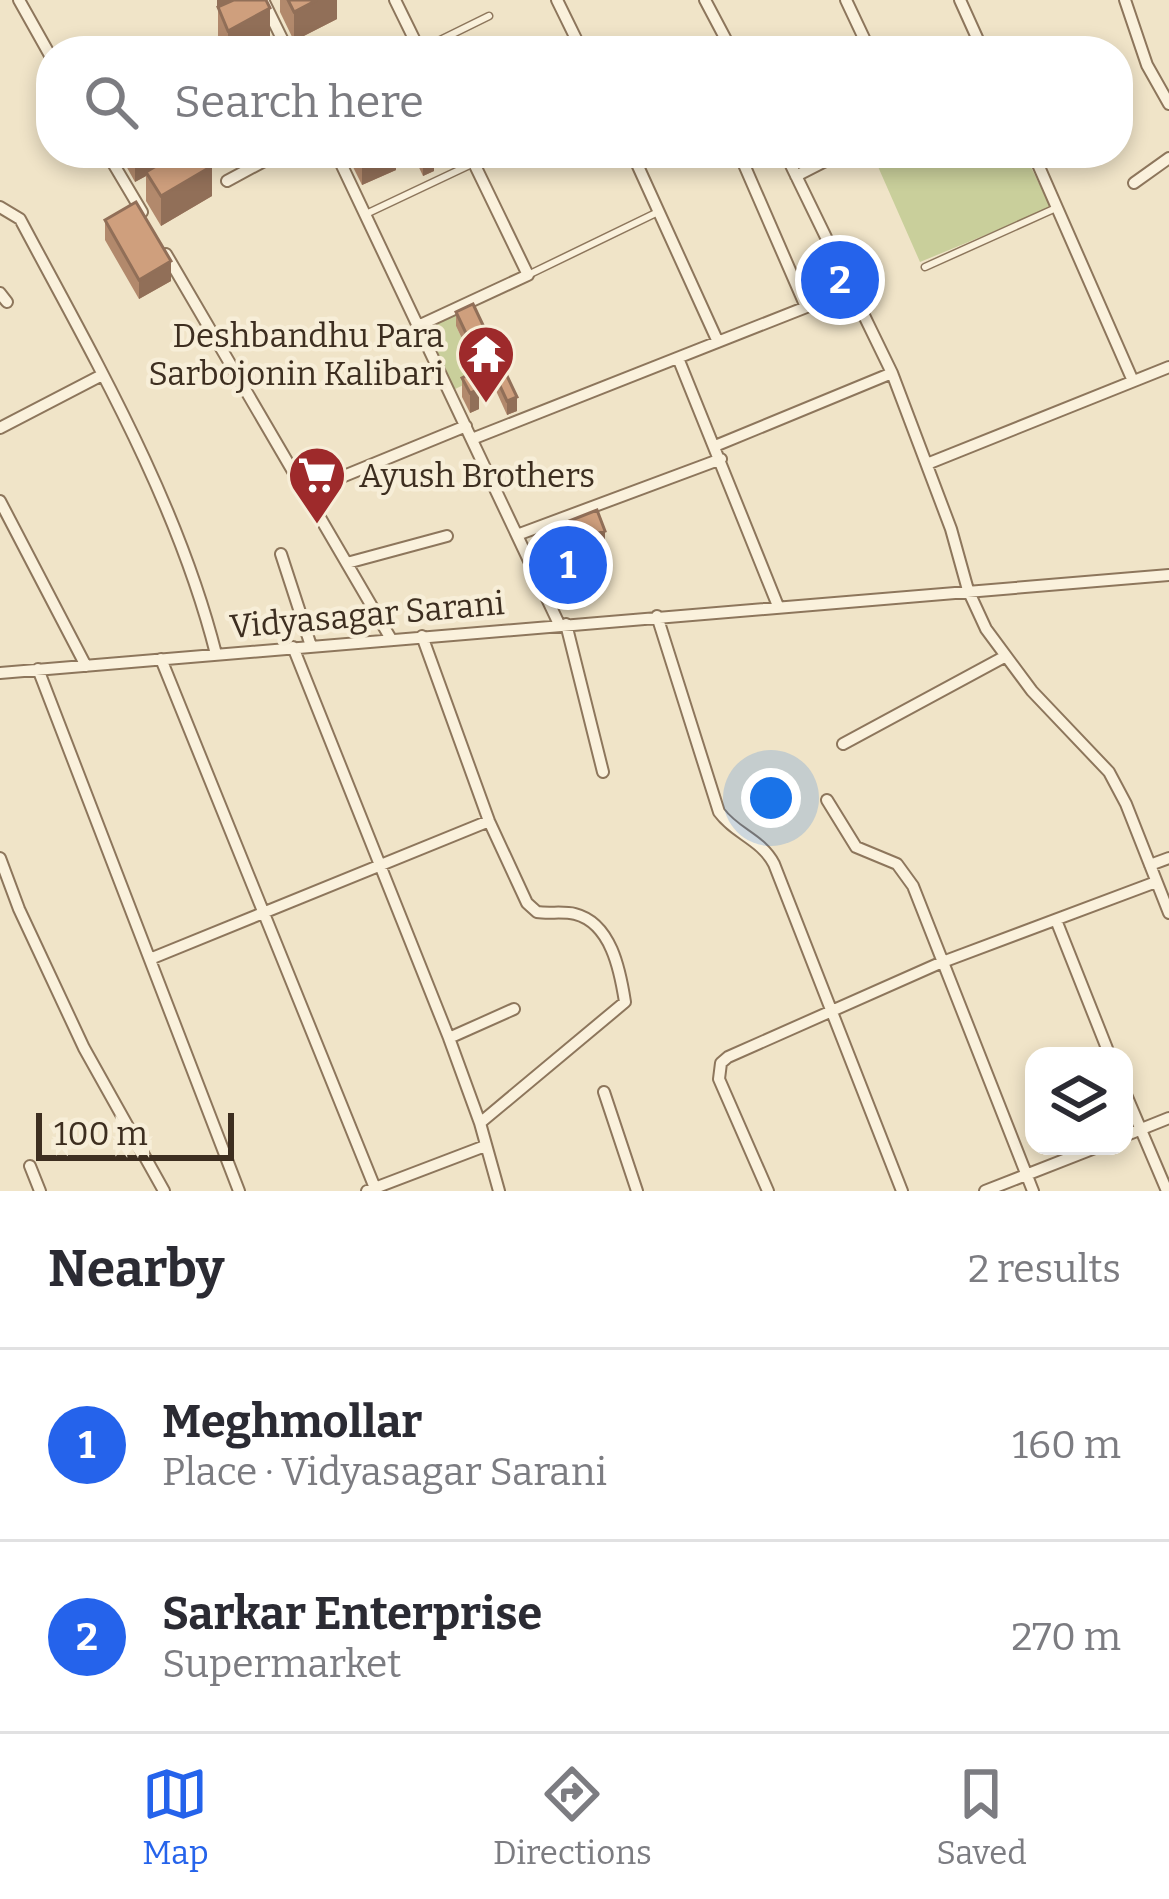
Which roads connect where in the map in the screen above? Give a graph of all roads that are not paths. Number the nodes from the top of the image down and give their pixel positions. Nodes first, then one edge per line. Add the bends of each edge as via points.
1 (20, 0) edge
2 (263, 0) edge
3 (395, 0) edge
4 (557, 0) edge
5 (705, 0) edge
6 (846, 0) edge
7 (960, 0) edge
8 (1125, 0) edge
9 (489, 16) dead end
10 (40, 36) edge
11 (280, 36) edge
12 (413, 36) edge
13 (450, 36) edge
14 (575, 36) edge
15 (724, 36) edge
16 (863, 36) edge
17 (976, 36) edge
18 (1169, 104) edge
19 (1169, 158) edge
20 (116, 168) edge
21 (251, 168) edge
22 (343, 168) edge
23 (452, 168) edge
24 (476, 168) edge
25 (639, 168) edge
26 (746, 168) edge
27 (792, 168) edge
28 (812, 168) edge
29 (1040, 168) edge
30 (796, 176) junction
31 (227, 181) dead end
32 (1134, 183) dead end
33 (0, 207) edge
34 (1059, 207) junction
35 (658, 212) junction
36 (365, 214) junction
37 (925, 267) dead end
38 (528, 275) junction
39 (852, 289) junction
40 (806, 307) junction
41 (418, 326) junction
42 (718, 342) junction
43 (678, 358) junction
44 (1169, 367) edge
45 (892, 373) junction
46 (102, 375) junction
47 (1133, 381) junction
48 (466, 426) junction
49 (0, 428) edge
50 (472, 439) junction
51 (715, 446) junction
52 (721, 459) junction
53 (927, 464) junction
54 (305, 492) junction
55 (0, 501) edge
56 (14, 526) junction
57 (0, 528) edge
58 (518, 535) junction
59 (447, 536) dead end
60 (281, 554) dead end
61 (347, 563) junction
62 (1169, 575) edge
63 (968, 590) junction
64 (778, 606) junction
65 (657, 616) junction
66 (562, 624) junction
67 (422, 636) junction
68 (391, 639) junction
69 (311, 646) junction
70 (293, 647) junction
71 (217, 654) junction
72 (1004, 657) junction
73 (161, 659) junction
74 (86, 666) junction
75 (38, 669) junction
76 (0, 673) edge
77 (844, 744) dead end
78 (603, 772) dead end
79 (826, 800) dead end
80 (488, 821) junction
81 (0, 858) edge
82 (1169, 858) edge
83 (382, 865) junction
84 (1150, 865) junction
85 (1156, 882) junction
86 (264, 913) junction
87 (1169, 913) edge
88 (1056, 920) junction
89 (150, 959) junction
90 (940, 963) junction
91 (831, 1009) junction
92 (514, 1010) dead end
93 (449, 1038) junction
94 (1107, 1047) edge
95 (604, 1092) dead end
96 (1133, 1112) edge
97 (1169, 1118) edge
98 (480, 1123) junction
99 (1140, 1130) junction
100 (1133, 1133) edge
101 (484, 1147) junction
102 (1077, 1155) edge
103 (30, 1166) dead end
104 (1027, 1175) junction
105 (371, 1190) edge
106 (40, 1191) edge
107 (164, 1191) edge
108 (239, 1191) edge
109 (499, 1191) edge
110 (637, 1191) edge
111 (768, 1191) edge
112 (902, 1191) edge
113 (985, 1191) edge
114 (1034, 1191) edge
115 (1167, 1191) edge

1 - 10 street
2 - 11 street
3 - 12 street
4 - 14 street
5 - 15 street
6 - 16 street
7 - 17 street
8 - 18 street
9 - 13 lane
19 - 32 street
20 - 54 street
21 - 31 street
22 - 36 street
23 - 36 lane
24 - 38 street
25 - 35 street
26 - 40 street
27 - 30 street
28 - 30 street
29 - 34 street
30 - 39 street
33 - 46 street via 20,219
34 - 37 lane
34 - 47 street
35 - 38 lane
35 - 42 street
36 - 41 street
38 - 41 street
39 - 40 street
39 - 45 street
40 - 42 street
41 - 48 street
42 - 43 street
43 - 50 street
43 - 51 street
44 - 47 street
45 - 51 street
45 - 53 street
46 - 49 street
46 - 71 street via 201,593
47 - 53 street
48 - 50 street
48 - 54 street
50 - 58 street
51 - 52 street
52 - 58 street
52 - 64 street
53 - 63 street
54 - 61 street
55 - 56 street
56 - 57 street
56 - 74 street
58 - 66 street
59 - 61 street
60 - 69 street
61 - 68 street
62 - 63 street, Vidyasagar Sarani
63 - 64 street, Vidyasagar Sarani
63 - 72 street
64 - 65 street, Vidyasagar Sarani
65 - 66 street, Vidyasagar Sarani
65 - 91 street via 719,812 768,852
66 - 67 street, Vidyasagar Sarani
66 - 78 street
67 - 68 street, Vidyasagar Sarani
67 - 80 street
68 - 69 street, Vidyasagar Sarani
69 - 70 street, Vidyasagar Sarani
70 - 71 street, Vidyasagar Sarani
70 - 83 street
71 - 73 street, Vidyasagar Sarani
72 - 77 street
72 - 84 street via 1109,772
73 - 74 street, Vidyasagar Sarani
73 - 86 street
74 - 75 street, Vidyasagar Sarani
75 - 76 street, Vidyasagar Sarani
75 - 89 street
79 - 90 street via 856,847 887,859 913,886
80 - 83 street
80 - 98 street via 532,909 574,914 599,927 625,1002
81 - 107 street via 84,1048
82 - 84 street
83 - 86 street
83 - 93 street
84 - 85 street
85 - 87 street
85 - 88 street
86 - 89 street
86 - 105 street
88 - 90 street
88 - 94 street
89 - 108 street
90 - 91 street
90 - 104 street
91 - 111 street via 721,1063 724,1093
91 - 112 street
92 - 93 street
93 - 98 street
95 - 110 street
96 - 99 street
97 - 99 street
98 - 101 street
99 - 100 street
99 - 115 street
101 - 105 street
101 - 109 street
102 - 104 street
103 - 106 street
104 - 113 street
104 - 114 street

